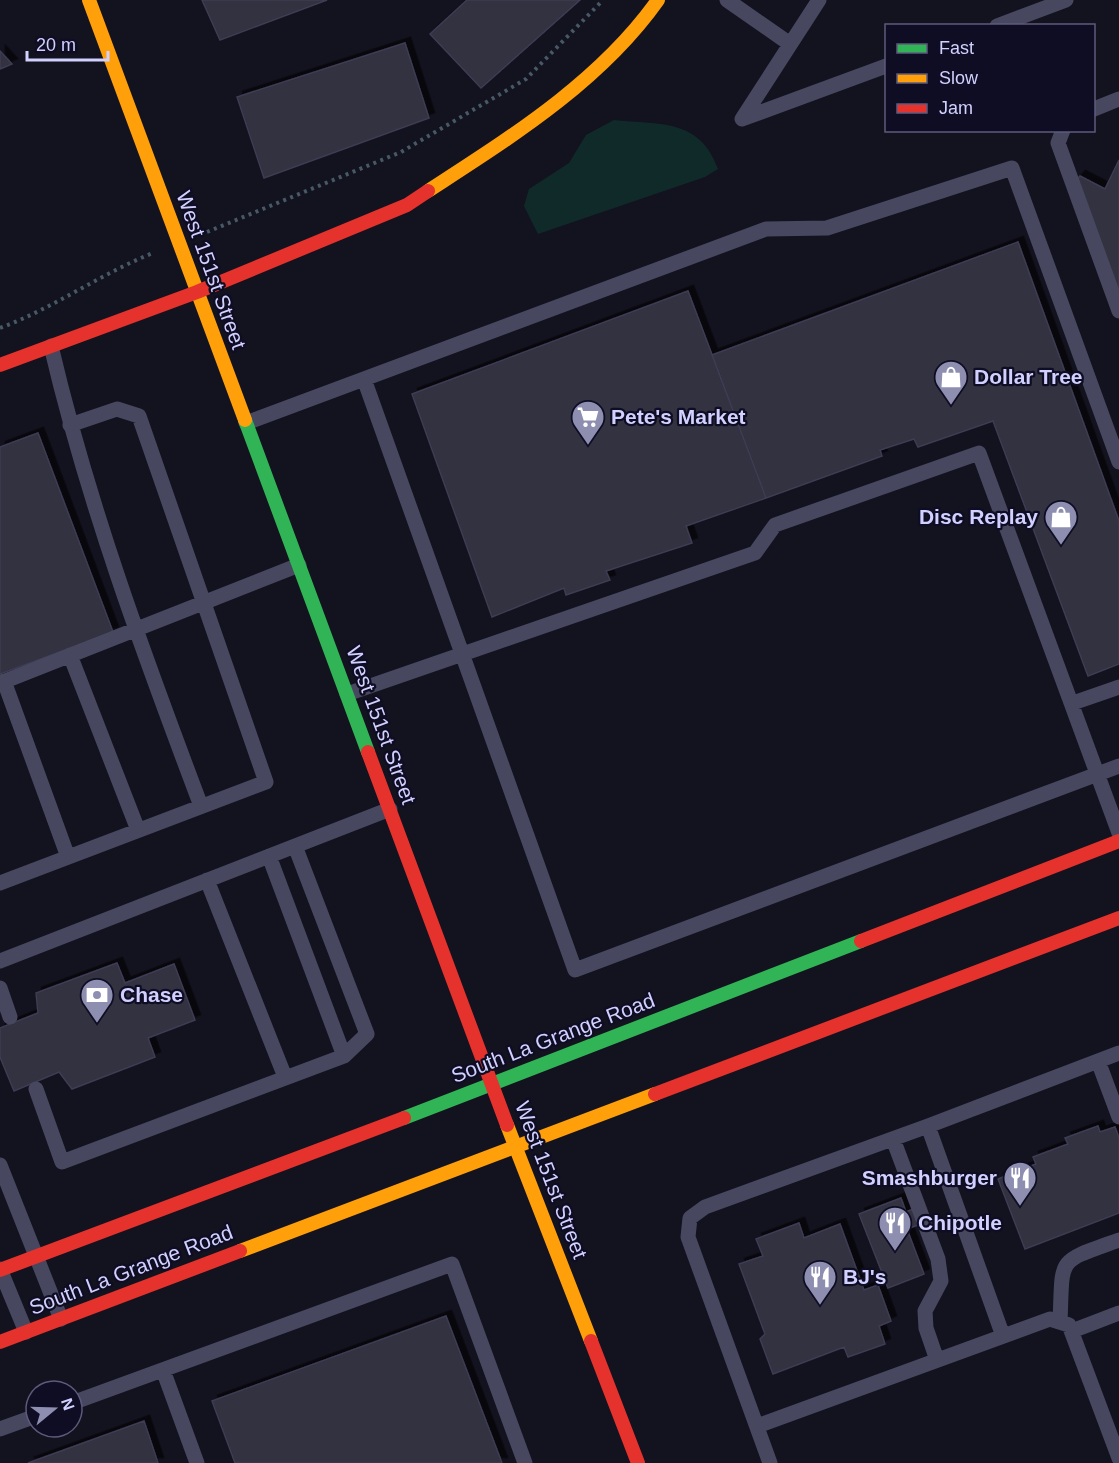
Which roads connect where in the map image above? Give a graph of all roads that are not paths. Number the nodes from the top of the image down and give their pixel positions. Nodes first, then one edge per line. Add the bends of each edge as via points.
1 (89, 0) edge
2 (658, 0) edge
3 (727, 0) edge
4 (819, 0) edge
5 (1066, 0) edge
6 (1002, 24) edge
7 (790, 44) junction
8 (885, 66) edge
9 (1119, 99) edge
10 (1095, 109) edge
11 (1062, 132) edge
12 (197, 292) junction
13 (1119, 311) edge
14 (51, 346) junction
15 (0, 365) edge
16 (364, 379) junction
17 (246, 423) junction
18 (70, 425) junction
19 (1119, 462) edge
20 (299, 565) junction
21 (202, 603) junction
22 (134, 630) junction
23 (462, 654) junction
24 (70, 655) junction
25 (2, 682) edge
26 (1119, 687) edge
27 (347, 694) junction
28 (1072, 703) junction
29 (1119, 766) edge
30 (1099, 773) junction
31 (201, 806) junction
32 (390, 809) junction
33 (138, 830) junction
34 (1119, 833) edge
35 (1119, 841) edge
36 (295, 846) junction
37 (269, 856) junction
38 (68, 857) junction
39 (207, 880) junction
40 (0, 881) edge
41 (1119, 918) edge
42 (0, 961) edge
43 (0, 988) edge
44 (10, 1017) dead end
45 (1119, 1053) edge
46 (344, 1056) junction
47 (1098, 1061) junction
48 (285, 1077) junction
49 (492, 1085) junction
50 (36, 1089) dead end
51 (1119, 1117) edge
52 (928, 1126) junction
53 (893, 1139) junction
54 (517, 1147) junction
55 (0, 1165) edge
56 (1119, 1240) edge
57 (36, 1257) junction
58 (0, 1270) edge
59 (1119, 1313) edge
60 (61, 1319) junction
61 (1066, 1326) junction
62 (26, 1332) junction
63 (1003, 1336) junction
64 (0, 1342) edge
65 (937, 1360) junction
66 (164, 1370) junction
67 (84, 1399) edge
68 (24, 1421) edge
69 (757, 1426) junction
70 (0, 1430) edge
71 (1119, 1458) edge
72 (197, 1463) edge
73 (525, 1463) edge
74 (638, 1463) edge
75 (770, 1463) edge

1 - 12 main road, West 151st Street
2 - 12 main road via 637,30 541,117 407,205
3 - 7 lane
4 - 7 lane
5 - 6 lane
7 - 8 lane via 742,119
9 - 10 lane
11 - 13 lane via 1058,143
12 - 14 main road
12 - 17 main road, West 151st Street
14 - 15 main road
14 - 18 lane
16 - 17 lane
16 - 19 lane via 766,229 827,228 1012,168
16 - 23 lane
17 - 20 main road, West 151st Street
18 - 21 lane via 117,409 139,416
18 - 22 lane
20 - 21 lane
20 - 27 main road, West 151st Street
21 - 22 lane
21 - 31 lane via 266,782
22 - 24 lane
22 - 31 lane
23 - 27 lane
23 - 28 lane via 755,553 775,525 979,453
23 - 30 lane via 574,970
24 - 25 lane
24 - 33 lane
25 - 38 lane
26 - 28 lane
27 - 32 main road, West 151st Street
28 - 30 lane
29 - 30 lane
30 - 34 lane
31 - 33 lane
32 - 36 lane
32 - 49 main road, West 151st Street
33 - 38 lane
35 - 49 main road, South La Grange Road
36 - 37 lane
36 - 46 lane via 367,1034
37 - 39 lane
37 - 46 lane
38 - 40 lane
39 - 42 lane
39 - 48 lane
41 - 54 main road, South La Grange Road
43 - 44 lane
45 - 47 lane
46 - 48 lane
47 - 51 lane
47 - 52 lane
48 - 50 lane via 62,1162
49 - 54 main road, West 151st Street
49 - 57 main road, South La Grange Road
52 - 53 lane
52 - 63 lane
53 - 65 lane via 938,1259 941,1281 925,1311 926,1328
53 - 69 lane via 705,1207 690,1218 688,1237
54 - 60 main road, South La Grange Road
54 - 74 main road, West 151st Street
55 - 57 lane
56 - 61 lane via 1071,1258 1061,1273
57 - 58 main road, South La Grange Road
57 - 60 lane
58 - 62 lane
59 - 61 lane
60 - 62 main road, South La Grange Road
61 - 63 lane via 1050,1319
61 - 71 lane
62 - 64 main road, South La Grange Road
63 - 65 lane
65 - 69 lane
66 - 67 lane
66 - 72 lane
66 - 73 lane via 452,1264
68 - 70 lane
69 - 75 lane

